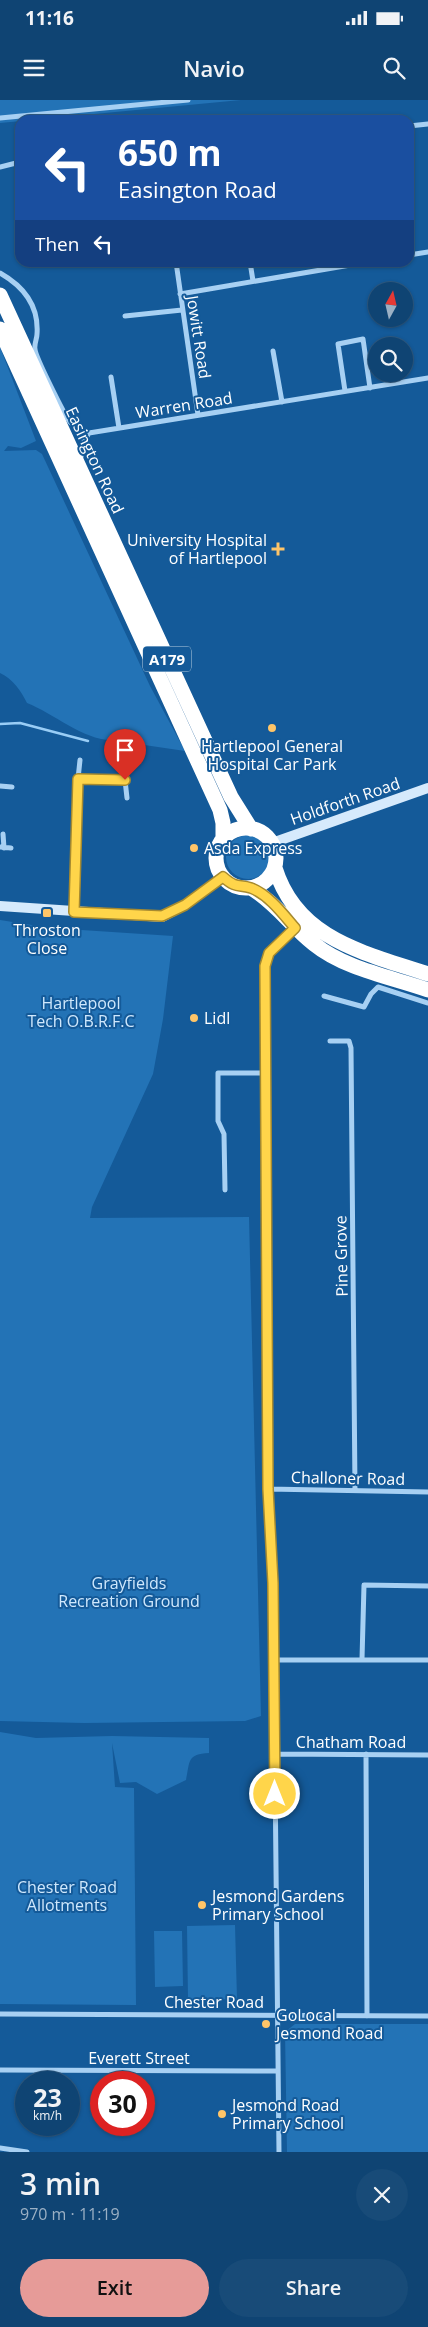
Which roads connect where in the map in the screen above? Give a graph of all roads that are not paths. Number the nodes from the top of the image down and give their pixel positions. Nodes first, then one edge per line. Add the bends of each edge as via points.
1 (188, 100) edge
2 (31, 115) edge
3 (15, 117) edge
4 (0, 118) edge
5 (428, 124) edge
6 (414, 125) edge
7 (15, 163) edge
8 (0, 167) edge
9 (428, 252) edge
10 (414, 254) edge
11 (177, 267) edge
12 (251, 267) edge
13 (341, 267) edge
14 (330, 269) joint
15 (0, 272) edge
16 (253, 281) junction
17 (0, 294) edge
18 (180, 294) junction
19 (182, 310) junction
20 (124, 316) dead end
21 (0, 329) edge
22 (273, 351) dead end
23 (111, 377) dead end
24 (428, 378) edge
25 (370, 388) junction
26 (346, 391) junction
27 (282, 402) junction
28 (198, 415) junction
29 (119, 428) junction
30 (90, 433) junction
31 (87, 487) junction
32 (80, 760) dead end
33 (128, 768) dead end
34 (78, 779) junction
35 (125, 780) junction
36 (0, 786) edge
37 (12, 787) dead end
38 (428, 788) edge
39 (128, 798) dead end
40 (250, 829) junction
41 (3, 834) dead end
42 (223, 840) junction
43 (272, 843) junction
44 (2, 848) edge
45 (11, 848) dead end
46 (274, 868) junction
47 (223, 877) junction
48 (251, 888) junction
49 (0, 906) edge
50 (74, 912) junction
51 (295, 928) junction
52 (428, 974) edge
53 (388, 976) junction
54 (428, 990) edge
55 (324, 996) dead end
56 (428, 1003) edge
57 (330, 1041) dead end
58 (267, 1073) junction
59 (225, 1190) dead end
60 (268, 1489) junction
61 (355, 1490) junction
62 (428, 1492) edge
63 (428, 1586) edge
64 (362, 1659) junction
65 (274, 1660) junction
66 (428, 1660) edge
67 (274, 1754) junction
68 (366, 1754) junction
69 (428, 1755) edge
70 (0, 2014) edge
71 (277, 2015) junction
72 (367, 2016) junction
73 (428, 2016) edge
74 (0, 2070) edge
75 (277, 2071) junction
76 (0, 2148) edge
77 (27, 2152) edge
78 (279, 2152) edge

1 - 2 street
3 - 4 street
5 - 6 street
7 - 8 street
9 - 10 street
11 - 18 street, Jowitt Road
12 - 16 street
13 - 14 street
14 - 16 street
15 - 30 street via 28,296 38,333 35,350 68,420 78,429
16 - 18 street
17 - 31 highway, Easington Road / A179
18 - 19 street, Jowitt Road
19 - 20 street
19 - 28 street, Jowitt Road
21 - 42 highway, Easington Road / A179 via 220,810
22 - 27 street
23 - 29 street
24 - 25 street, Warren Road
25 - 26 street, Warren Road
25 - 26 street via 363,339 338,344
26 - 27 street, Warren Road
27 - 28 street, Warren Road
28 - 29 street, Warren Road
29 - 30 street, Warren Road
30 - 31 street via 80,455
31 - 40 highway, Easington Road / A179 via 231,797
32 - 34 street
33 - 35 street
34 - 35 street
34 - 50 street
35 - 39 street
36 - 37 street
38 - 43 street, Holdforth Road
40 - 42 highway via 240,829
40 - 43 highway, Easington Road via 259,831
41 - 44 street
42 - 47 highway, Easington Road via 216,862
43 - 46 highway via 276,851
44 - 45 street
46 - 48 highway via 269,878
46 - 53 highway via 283,892 310,922
47 - 48 highway via 240,888
47 - 50 street via 185,905 162,916
48 - 51 highway via 268,898
49 - 50 street
51 - 53 highway via 329,955
51 - 58 street via 269,953 265,966
52 - 53 highway
53 - 54 highway
53 - 55 street via 364,1007
53 - 56 street
57 - 61 street, Pine Grove via 349,1041 352,1058
58 - 59 street via 218,1073 218,1121 224,1134
58 - 60 street
60 - 61 street, Challoner Road
60 - 65 street
61 - 62 street, Challoner Road
63 - 64 street via 364,1586
64 - 65 street
64 - 66 street
65 - 67 street
67 - 68 street, Chatham Road
67 - 71 street
68 - 69 street, Chatham Road
68 - 72 street
70 - 71 street, Chester Road
71 - 72 street, Chester Road
71 - 75 street
72 - 73 street, Chester Road
74 - 75 street, Everett Street
75 - 78 street
76 - 77 street

